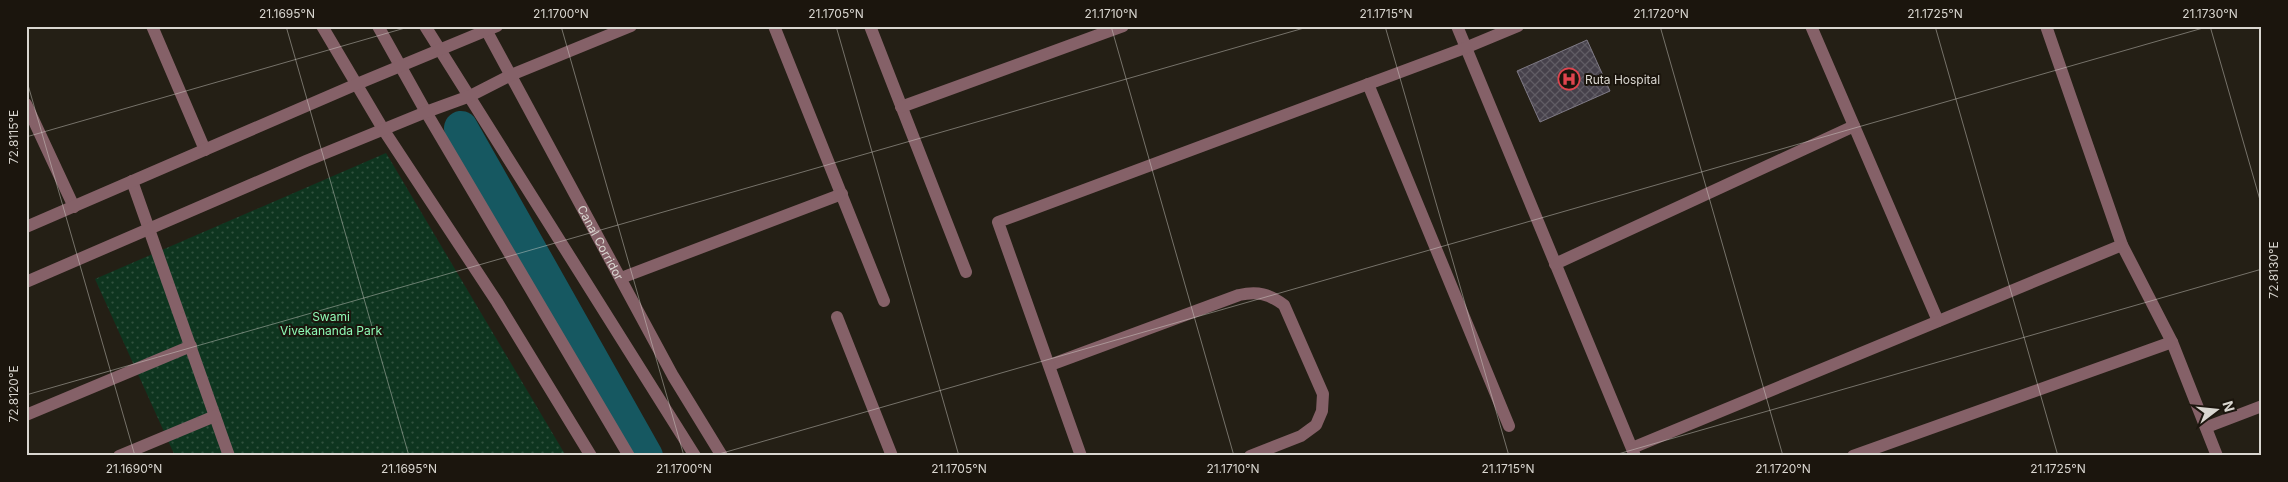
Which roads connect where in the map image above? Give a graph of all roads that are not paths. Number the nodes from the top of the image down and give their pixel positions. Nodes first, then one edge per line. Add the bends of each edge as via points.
1 (152, 26) edge
2 (322, 26) edge
3 (378, 26) edge
4 (425, 26) edge
5 (631, 26) edge
6 (774, 26) edge
7 (870, 26) edge
8 (1122, 26) edge
9 (1457, 26) edge
10 (1518, 26) edge
11 (1810, 26) edge
12 (2046, 26) edge
13 (489, 27) edge
14 (1465, 48) junction
15 (440, 49) junction
16 (400, 66) junction
17 (511, 75) junction
18 (356, 84) junction
19 (1368, 84) junction
20 (470, 96) junction
21 (26, 104) edge
22 (901, 107) junction
23 (426, 112) junction
24 (1854, 126) junction
25 (383, 129) junction
26 (205, 150) junction
27 (132, 182) junction
28 (842, 194) junction
29 (74, 207) junction
30 (26, 228) edge
31 (149, 230) junction
32 (2122, 245) junction
33 (1555, 264) junction
34 (966, 272) dead end
35 (621, 278) junction
36 (26, 282) edge
37 (884, 301) dead end
38 (837, 317) dead end
39 (1938, 321) junction
40 (2172, 342) junction
41 (190, 346) junction
42 (1050, 365) junction
43 (2262, 406) edge
44 (26, 415) edge
45 (215, 416) junction
46 (1509, 426) dead end
47 (2207, 427) junction
48 (1634, 452) edge
49 (119, 456) edge
50 (229, 456) edge
51 (591, 456) edge
52 (629, 456) edge
53 (696, 456) edge
54 (722, 456) edge
55 (892, 456) edge
56 (1081, 456) edge
57 (1250, 456) edge
58 (1853, 456) edge
59 (2217, 456) edge

1 - 26 street
2 - 18 street
3 - 16 street
4 - 15 street
5 - 17 street
6 - 28 street
7 - 22 street
8 - 22 street
9 - 14 street
10 - 14 street
11 - 24 street
12 - 32 street
13 - 15 street
13 - 17 street, Canal Corridor
14 - 19 street
14 - 33 street
15 - 16 street
15 - 20 street
16 - 18 street
16 - 23 street
17 - 20 street
17 - 35 street, Canal Corridor
18 - 25 street
18 - 26 street
19 - 42 street via 998,222
19 - 46 street
20 - 23 street
20 - 53 street
21 - 29 street
22 - 34 street
23 - 25 street
23 - 52 street
24 - 33 street
24 - 39 street
25 - 31 street
25 - 51 street via 497,302
26 - 27 street
27 - 29 street
27 - 31 street
28 - 35 street
28 - 37 street
29 - 30 street
31 - 36 street
31 - 41 street
32 - 39 street
32 - 40 street
33 - 48 street
35 - 54 street, Canal Corridor
38 - 55 street
39 - 48 street
40 - 47 street
40 - 58 street
41 - 44 street
41 - 45 street
42 - 56 street
42 - 57 street via 1240,295 1254,292 1271,296 1284,305 1323,394 1322,411 1316,425 1301,436
43 - 47 street
45 - 49 street
45 - 50 street
47 - 59 street

